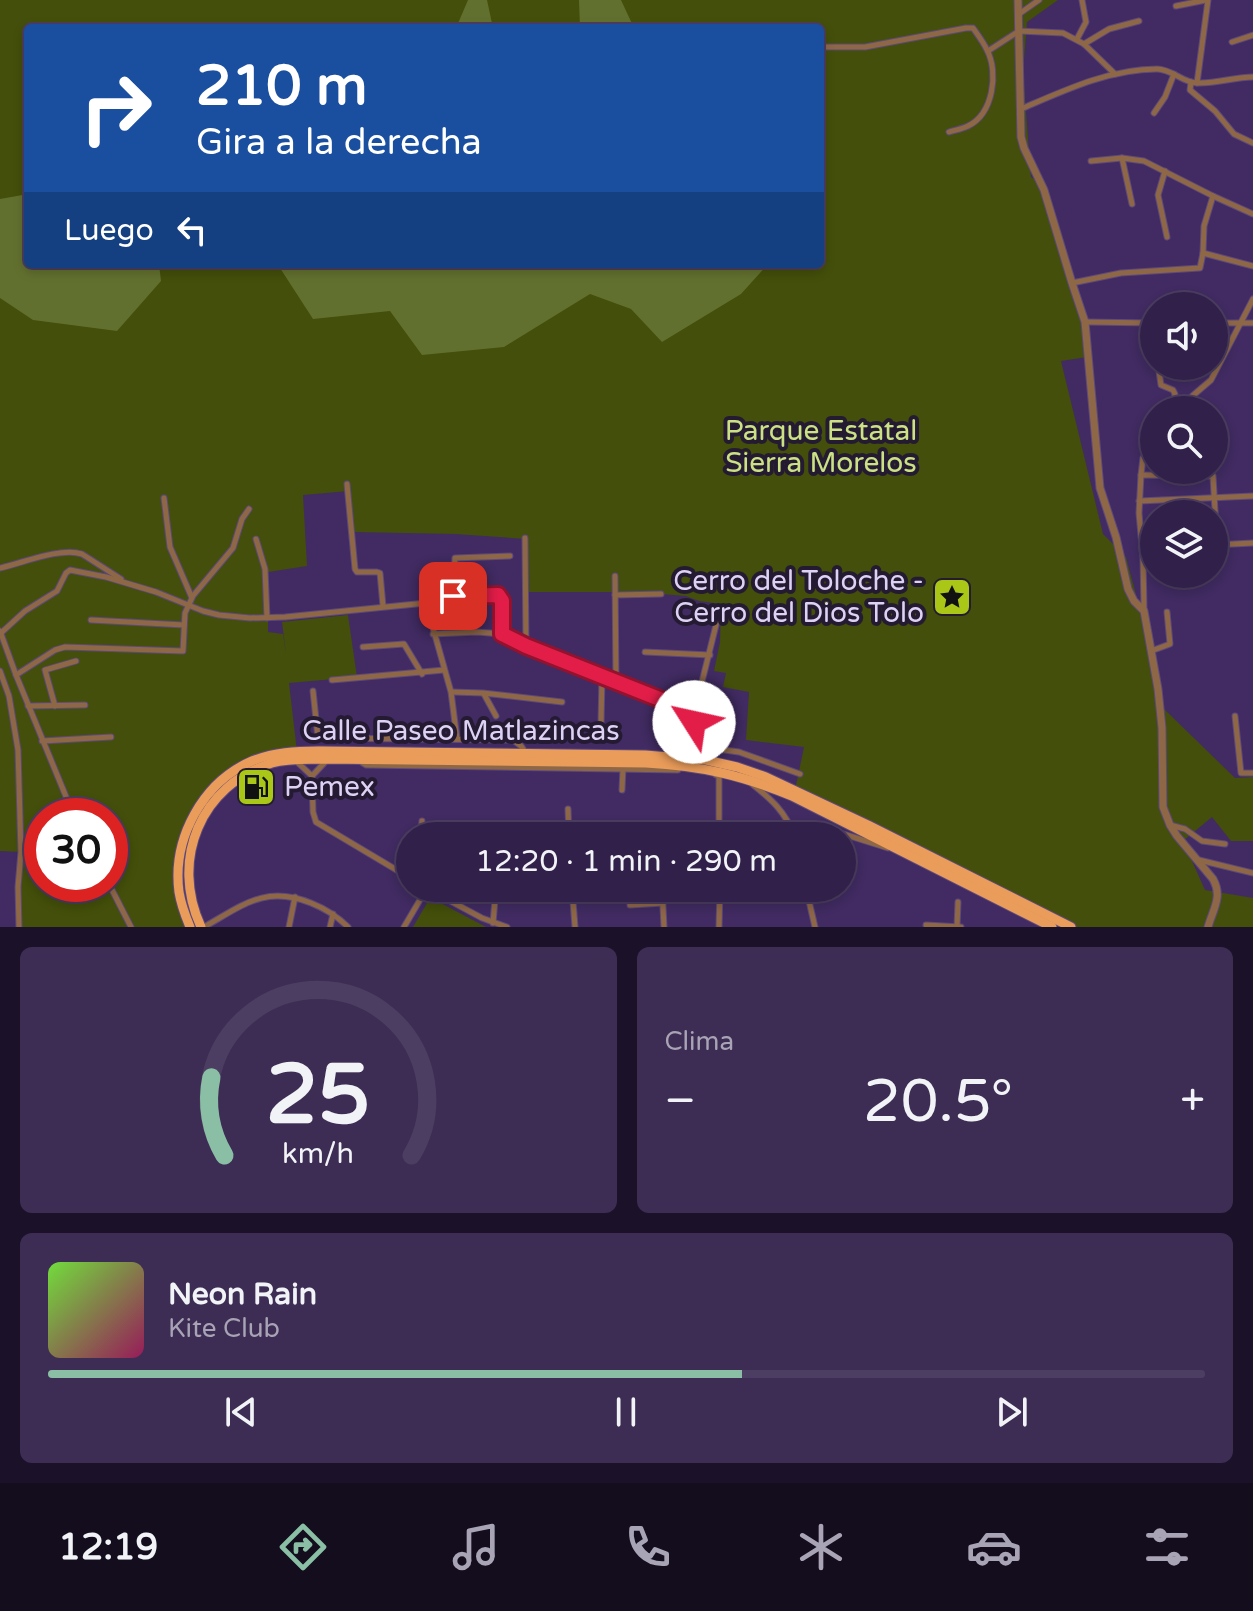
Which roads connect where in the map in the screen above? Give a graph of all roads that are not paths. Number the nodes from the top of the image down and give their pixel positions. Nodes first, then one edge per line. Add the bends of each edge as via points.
1 (1018, 0) edge
2 (1039, 0) edge
3 (1082, 0) edge
4 (1207, 0) edge
5 (1176, 6) dead end
6 (1019, 14) junction
7 (1139, 21) dead end
8 (1019, 31) junction
9 (1253, 35) edge
10 (1077, 39) junction
11 (1232, 42) dead end
12 (1084, 44) junction
13 (827, 47) dead end
14 (988, 51) junction
15 (1174, 74) junction
16 (1116, 75) junction
17 (1253, 77) edge
18 (1194, 82) junction
19 (1020, 110) junction
20 (1154, 113) dead end
21 (949, 132) dead end
22 (1253, 143) edge
23 (1122, 158) junction
24 (1091, 161) dead end
25 (1165, 171) junction
26 (1213, 196) junction
27 (1132, 204) dead end
28 (1253, 214) edge
29 (1167, 237) dead end
30 (1203, 253) junction
31 (1253, 266) edge
32 (1072, 283) junction
33 (1253, 299) edge
34 (1085, 322) junction
35 (1140, 323) edge
36 (1228, 323) edge
37 (1241, 323) junction
38 (1253, 323) edge
39 (1160, 380) edge
40 (1175, 396) edge
41 (1190, 396) edge
42 (347, 484) dead end
43 (1140, 484) edge
44 (1214, 484) edge
45 (1253, 496) edge
46 (164, 498) dead end
47 (1215, 499) junction
48 (1139, 501) junction
49 (249, 509) dead end
50 (525, 538) dead end
51 (256, 539) dead end
52 (1253, 543) edge
53 (1228, 544) edge
54 (510, 556) dead end
55 (0, 568) edge
56 (615, 576) dead end
57 (130, 584) junction
58 (661, 594) dead end
59 (615, 595) junction
60 (453, 596) junction
61 (192, 598) junction
62 (426, 603) junction
63 (188, 605) junction
64 (383, 606) junction
65 (1144, 611) junction
66 (1167, 612) dead end
67 (719, 613) dead end
68 (267, 618) junction
69 (91, 620) dead end
70 (184, 625) junction
71 (0, 632) edge
72 (433, 634) junction
73 (502, 634) junction
74 (526, 646) junction
75 (363, 647) dead end
76 (3, 651) edge
77 (1151, 651) junction
78 (645, 652) dead end
79 (710, 655) junction
80 (76, 661) dead end
81 (444, 670) junction
82 (0, 671) edge
83 (422, 674) junction
84 (16, 675) junction
85 (602, 676) junction
86 (332, 680) dead end
87 (616, 682) junction
88 (313, 691) dead end
89 (451, 692) junction
90 (483, 693) junction
91 (562, 702) dead end
92 (85, 705) dead end
93 (28, 706) junction
94 (55, 706) junction
95 (496, 716) dead end
96 (1235, 716) dead end
97 (693, 718) junction
98 (601, 724) dead end
99 (111, 737) dead end
100 (401, 739) junction
101 (457, 739) junction
102 (42, 741) junction
103 (695, 746) junction
104 (411, 752) junction
105 (525, 753) junction
106 (694, 758) junction
107 (327, 759) junction
108 (295, 760) junction
109 (623, 766) junction
110 (1253, 773) edge
111 (800, 774) dead end
112 (312, 776) junction
113 (744, 778) junction
114 (622, 790) dead end
115 (66, 798) edge
116 (568, 809) dead end
117 (568, 822) edge
118 (719, 822) edge
119 (788, 822) edge
120 (1170, 825) junction
121 (856, 839) edge
122 (1225, 844) dead end
123 (903, 852) junction
124 (1194, 859) junction
125 (396, 870) edge
126 (1253, 873) edge
127 (295, 897) junction
128 (118, 902) edge
129 (419, 902) edge
130 (453, 902) edge
131 (495, 902) edge
132 (573, 902) edge
133 (720, 902) edge
134 (809, 902) edge
135 (958, 902) dead end
136 (663, 903) joint
137 (630, 905) dead end
138 (333, 914) junction
139 (493, 923) junction
140 (926, 925) edge
141 (19, 927) edge
142 (131, 927) edge
143 (190, 927) edge
144 (202, 927) edge
145 (289, 927) edge
146 (330, 927) edge
147 (348, 927) edge
148 (404, 927) edge
149 (507, 927) edge
150 (575, 927) edge
151 (664, 927) edge
152 (719, 927) edge
153 (815, 927) edge
154 (958, 927) edge
155 (1052, 927) edge
156 (1071, 927) edge
157 (1208, 927) edge

1 - 6 street
2 - 6 street
3 - 10 street via 1086,22
4 - 5 street
4 - 18 street
6 - 8 street
7 - 12 street via 1109,29
8 - 10 street via 1059,32
8 - 14 street
8 - 19 street
9 - 11 street
10 - 12 street
12 - 16 street
13 - 14 street via 858,48 970,27
14 - 21 street via 992,89 987,105 969,126
15 - 16 street via 1155,69
15 - 18 street
15 - 20 street
16 - 19 street
17 - 18 street
18 - 22 street via 1192,92 1234,134
19 - 32 street via 1022,142 1044,190
23 - 24 street
23 - 25 street
23 - 27 street
25 - 26 street
25 - 29 street via 1158,195
26 - 28 street
26 - 30 street
30 - 31 street
30 - 32 street via 1198,268 1121,273
32 - 34 street
33 - 37 street
34 - 35 street
34 - 65 street via 1099,480 1128,589
36 - 37 street
37 - 38 street
37 - 41 street via 1211,380
39 - 40 street
42 - 64 street via 355,570 380,573
43 - 48 street
44 - 47 street
45 - 47 street
46 - 61 street via 170,547
47 - 48 street
48 - 65 street
49 - 61 street via 233,548
50 - 74 street
51 - 68 street via 265,569
52 - 53 street
54 - 60 street via 455,558
55 - 57 street via 75,552
56 - 59 street
57 - 63 street
57 - 71 street via 70,570 57,591
58 - 59 street
59 - 87 street
60 - 62 street
60 - 73 street via 498,595
61 - 63 street
62 - 64 street
62 - 72 street
63 - 68 street via 219,615
63 - 70 street
64 - 68 street
65 - 77 street
66 - 77 street via 1170,644
67 - 79 street
69 - 70 street
70 - 84 street via 180,652 65,647
71 - 76 street
72 - 73 street
72 - 81 street
73 - 74 street
74 - 85 street
75 - 83 street via 404,644
76 - 84 street
77 - 120 street via 1161,713 1162,800
78 - 79 street
79 - 97 street
80 - 94 street via 45,670
81 - 83 street
81 - 89 street
82 - 141 street via 18,750
83 - 86 street
84 - 93 street
85 - 87 street
85 - 98 street
87 - 97 street
88 - 100 street via 318,738
89 - 90 street
89 - 101 street
90 - 91 street
90 - 95 street
92 - 94 street
93 - 94 street
93 - 102 street
96 - 110 street via 1241,772
97 - 103 street
99 - 102 street
100 - 101 street
100 - 104 street
101 - 105 street via 513,740
102 - 115 street
103 - 106 street
103 - 111 street via 739,752
104 - 105 highway, Calle Paseo Matlazincas
104 - 143 highway, Calle Paseo Matlazincas via 285,752 252,761 227,776 198,808 182,848 178,888
105 - 106 highway, Calle Paseo Matlazincas
106 - 156 highway, Calle Paseo Matlazincas via 790,787
107 - 108 highway, Calle Paseo Matlazincas
107 - 109 highway, Calle Paseo Matlazincas
107 - 112 street
108 - 112 street
108 - 144 highway, Calle Paseo Matlazincas via 243,776 205,812 188,869 190,896
109 - 113 highway, Calle Paseo Matlazincas via 687,766
109 - 114 street
109 - 118 street via 719,776
112 - 125 street via 316,822
113 - 119 street via 776,804
113 - 123 highway, Calle Paseo Matlazincas
116 - 117 street
120 - 122 street via 1206,842
120 - 124 street
121 - 123 street
123 - 155 highway, Calle Paseo Matlazincas
124 - 126 street
124 - 157 street via 1219,893
127 - 138 street
127 - 144 street via 253,900
127 - 145 street
128 - 142 street
129 - 148 street
130 - 139 street
131 - 139 street
132 - 150 street
133 - 152 street
134 - 153 street
135 - 154 street
136 - 137 street
136 - 151 street
138 - 146 street
138 - 147 street
139 - 149 street
140 - 154 street

